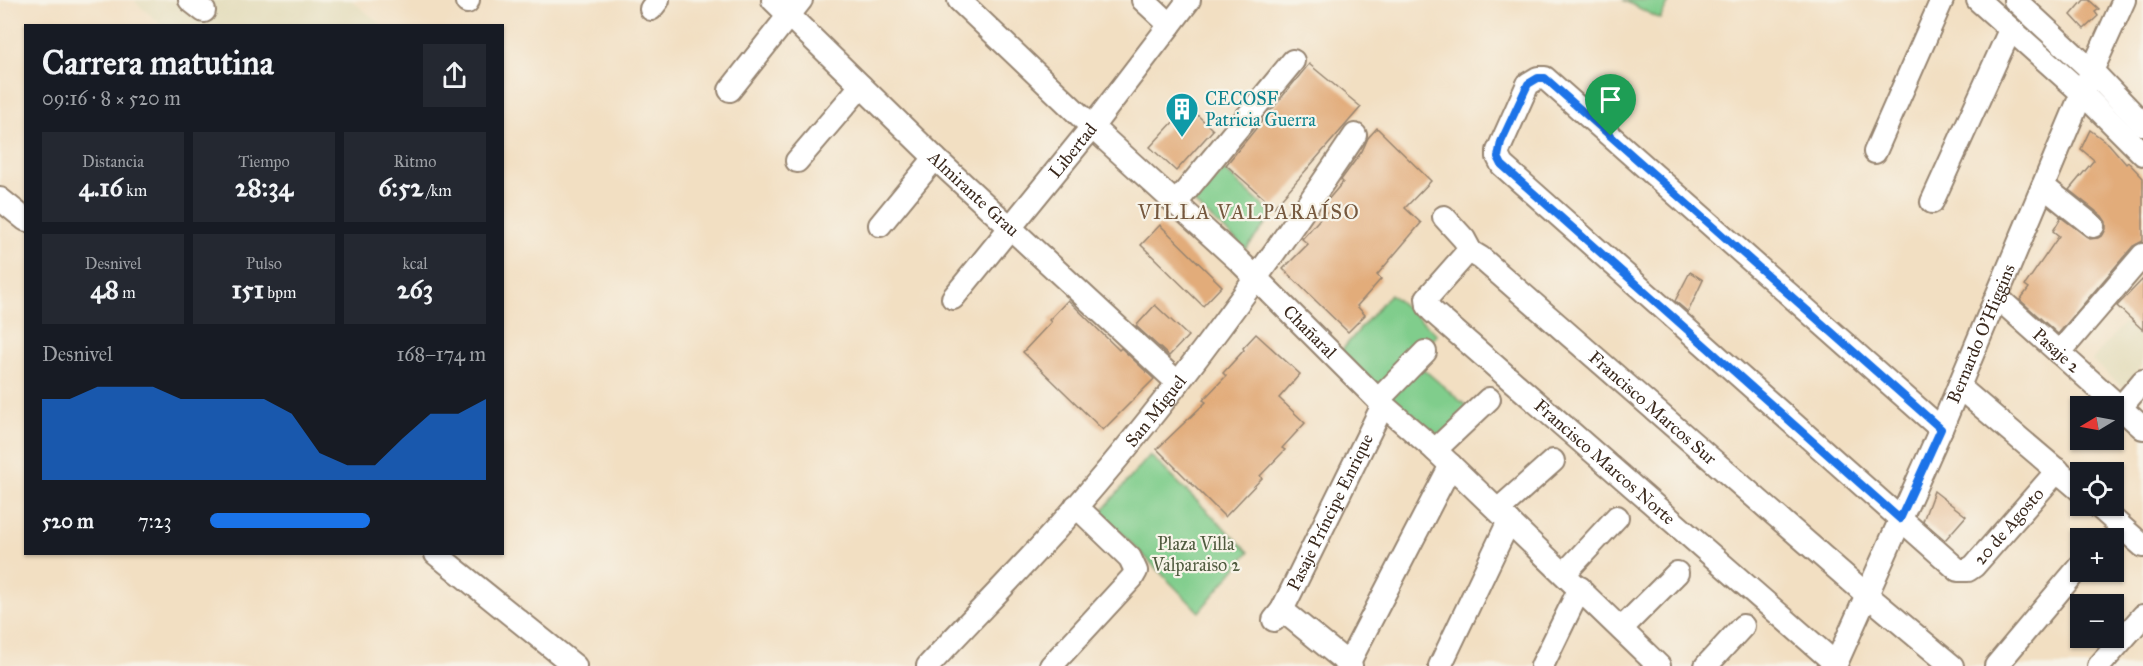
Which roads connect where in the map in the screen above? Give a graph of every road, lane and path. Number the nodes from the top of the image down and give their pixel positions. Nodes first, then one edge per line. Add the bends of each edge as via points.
1 (773, 0) edge
2 (959, 0) edge
3 (1143, 0) edge
4 (1189, 0) edge
5 (1941, 0) edge
6 (1978, 0) edge
7 (2015, 0) edge
8 (2124, 0) edge
9 (795, 8) edge
10 (1170, 25) junction
11 (2010, 30) junction
12 (1293, 61) dead end
13 (2092, 71) junction
14 (861, 86) junction
15 (730, 90) dead end
16 (2082, 93) junction
17 (2143, 124) edge
18 (1092, 127) junction
19 (1355, 135) dead end
20 (1875, 152) dead end
21 (2143, 153) edge
22 (935, 158) junction
23 (797, 161) dead end
24 (2043, 186) junction
25 (0, 199) edge
26 (1176, 202) junction
27 (1932, 202) dead end
28 (1444, 217) dead end
29 (24, 218) edge
30 (880, 225) dead end
31 (2093, 226) dead end
32 (1010, 228) junction
33 (1471, 252) junction
34 (2143, 255) edge
35 (1256, 279) junction
36 (1997, 297) junction
37 (953, 298) dead end
38 (1425, 352) dead end
39 (2059, 353) junction
40 (2143, 381) edge
41 (1178, 383) junction
42 (1959, 387) junction
43 (2108, 396) edge
44 (1489, 399) dead end
45 (1381, 403) junction
46 (2124, 403) edge
47 (2124, 410) edge
48 (2143, 428) edge
49 (1941, 429) junction
50 (1443, 457) junction
51 (1553, 460) dead end
52 (2058, 470) junction
53 (2070, 481) edge
54 (1077, 506) junction
55 (1504, 515) junction
56 (1617, 517) dead end
57 (1900, 519) junction
58 (2124, 537) edge
59 (2143, 546) edge
60 (437, 555) edge
61 (1677, 573) dead end
62 (2070, 578) edge
63 (1572, 581) junction
64 (1867, 595) junction
65 (2143, 616) edge
66 (1743, 626) dead end
67 (1621, 628) junction
68 (1650, 662) edge
69 (1349, 665) edge
70 (1836, 665) edge
71 (575, 666) edge
72 (928, 666) edge
73 (1051, 666) edge
74 (1440, 666) edge
75 (1542, 666) edge
76 (1706, 666) edge
77 (1952, 666) edge
78 (1996, 666) edge
79 (2099, 666) edge

1 - 9 street, Almirante Grau
2 - 18 street, Chañaral
3 - 10 street
4 - 10 street, Libertad
5 - 20 street
6 - 11 street
7 - 13 street
8 - 13 street, Bernardo O'Higgins
9 - 14 street, Almirante Grau
9 - 15 street
10 - 18 street, Libertad
11 - 16 street
11 - 27 street
12 - 26 street
13 - 16 street, Bernardo O'Higgins
13 - 17 street
14 - 22 street, Almirante Grau
14 - 23 street
16 - 21 street
16 - 24 street, Bernardo O'Higgins
18 - 26 street, Chañaral
18 - 32 street, Libertad
19 - 35 street, San Miguel
22 - 30 street
22 - 32 street, Almirante Grau
24 - 31 street
24 - 36 street, Bernardo O'Higgins
25 - 29 street
26 - 35 street, Chañaral
28 - 33 street, Francisco Marcos Sur via 1464,238
32 - 37 street, Libertad
32 - 41 street, Almirante Grau
33 - 64 street, Francisco Marcos Sur
33 - 70 street, Francisco Marcos Norte via 1428,298 1432,311
34 - 39 street
35 - 41 street, San Miguel
35 - 45 street, Chañaral
36 - 39 street, Pasaje 2
36 - 42 street, Bernardo O'Higgins
38 - 45 street, Pasaje Príncipe Enrique
39 - 43 street, Pasaje 2
40 - 46 street
41 - 54 street, San Miguel
42 - 49 street, Bernardo O'Higgins
42 - 52 street
44 - 50 street
45 - 50 street, Chañaral
45 - 69 street, Pasaje Príncipe Enrique via 1278,615
47 - 48 street, Pasaje 2
49 - 57 street, Bernardo O'Higgins
49 - 57 street, 20 de Agosto via 1545,78 1528,84 1501,142 1498,157 1502,165
50 - 55 street, Chañaral
50 - 69 street
51 - 55 street
52 - 53 street
52 - 57 street, 20 de Agosto via 1968,570 1958,570
54 - 72 street, San Miguel
54 - 73 street via 1130,558 1136,572
55 - 63 street, Chañaral
55 - 74 street
56 - 63 street
57 - 64 street, Bernardo O'Higgins
58 - 59 street
60 - 71 street
61 - 67 street
62 - 78 street
63 - 67 street, Chañaral
63 - 75 street
64 - 70 street, Bernardo O'Higgins
64 - 77 street, Francisco Marcos Sur
65 - 79 street
66 - 76 street
67 - 68 street, Chañaral

